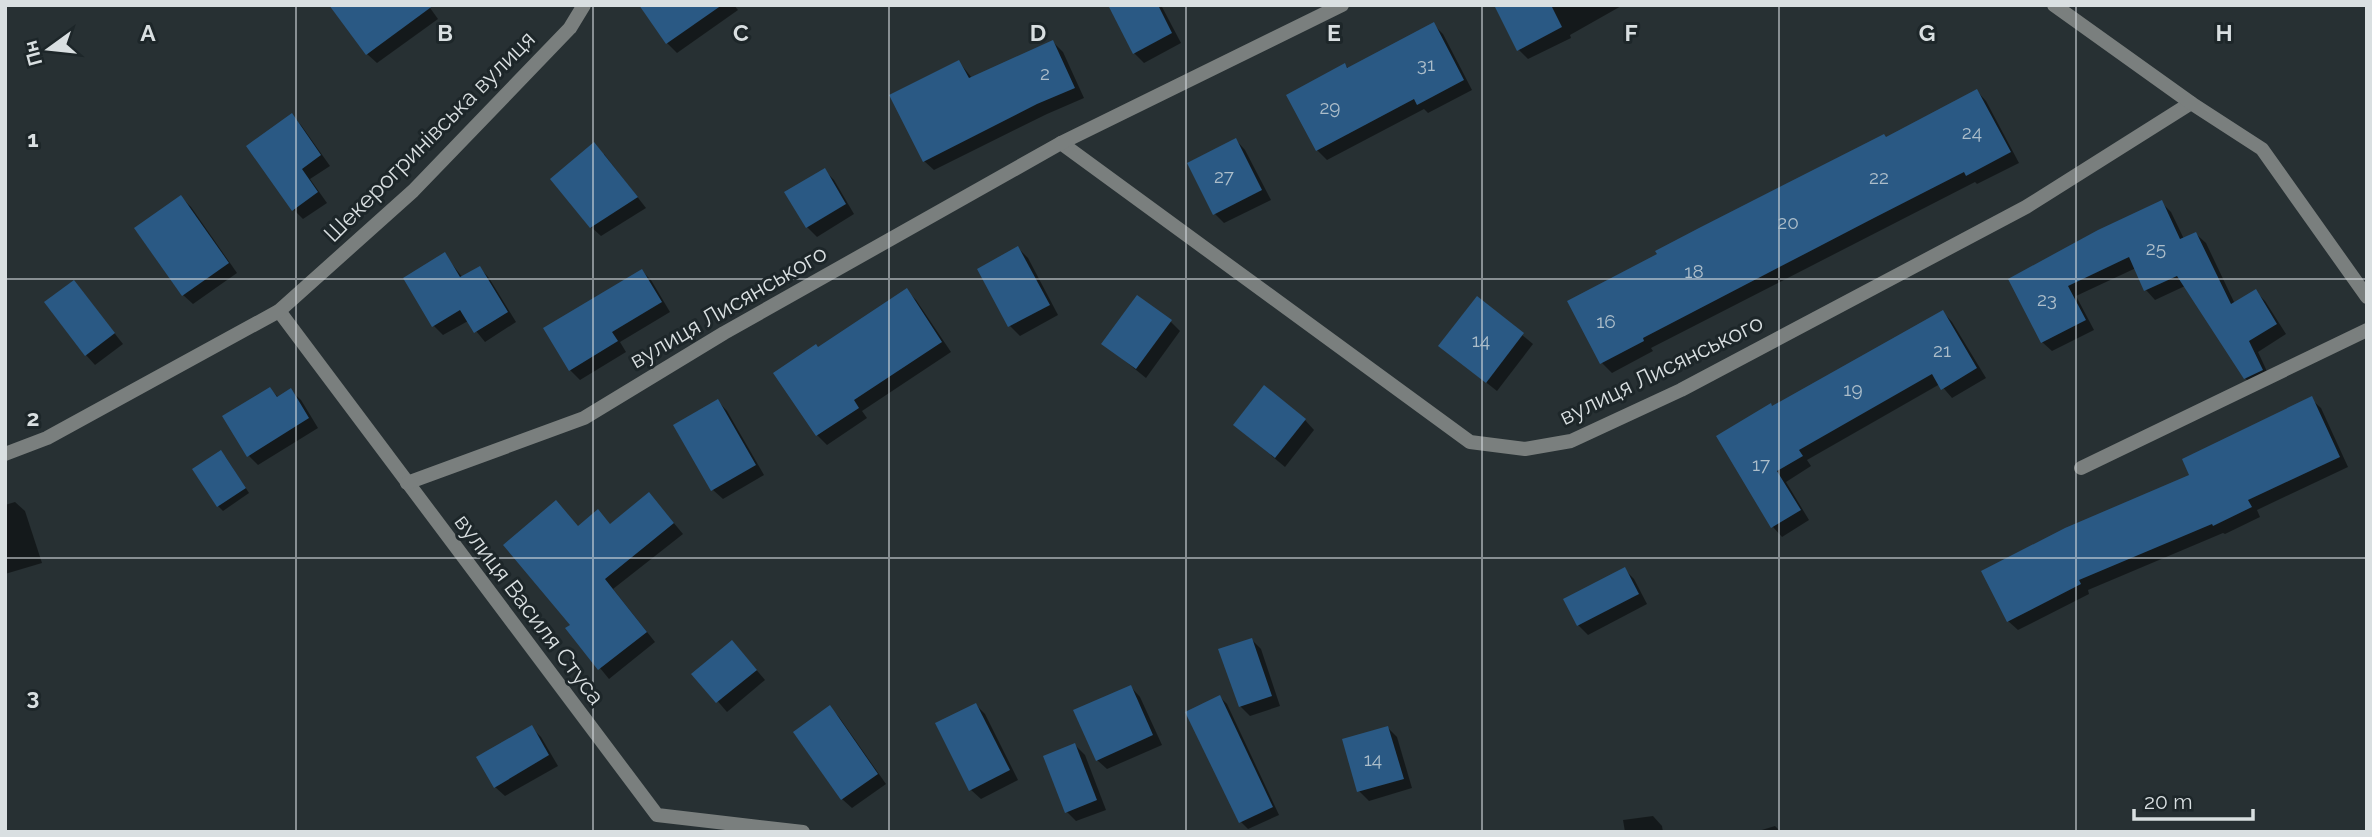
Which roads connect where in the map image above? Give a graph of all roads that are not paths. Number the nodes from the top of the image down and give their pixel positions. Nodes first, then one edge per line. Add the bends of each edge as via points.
1 (584, 5) edge
2 (1342, 5) edge
3 (2054, 5) edge
4 (2190, 103) junction
5 (1061, 143) junction
6 (2367, 297) edge
7 (279, 311) junction
8 (2367, 330) edge
9 (5, 454) edge
10 (2081, 468) dead end
11 (407, 483) junction
12 (803, 832) edge

1 - 7 street, Шекерогринівська вулиця via 570,28 412,191
2 - 5 street, вулиця Лисянського
3 - 4 street
4 - 5 street, вулиця Лисянського via 2026,207 1681,390 1571,441 1525,449 1470,442
4 - 6 street via 2262,149
5 - 11 street, вулиця Лисянського via 724,332 584,418
7 - 9 street, Шекерогринівська вулиця via 47,438
7 - 11 street, вулиця Василя Стуса
8 - 10 street
11 - 12 street, вулиця Василя Стуса via 657,815

